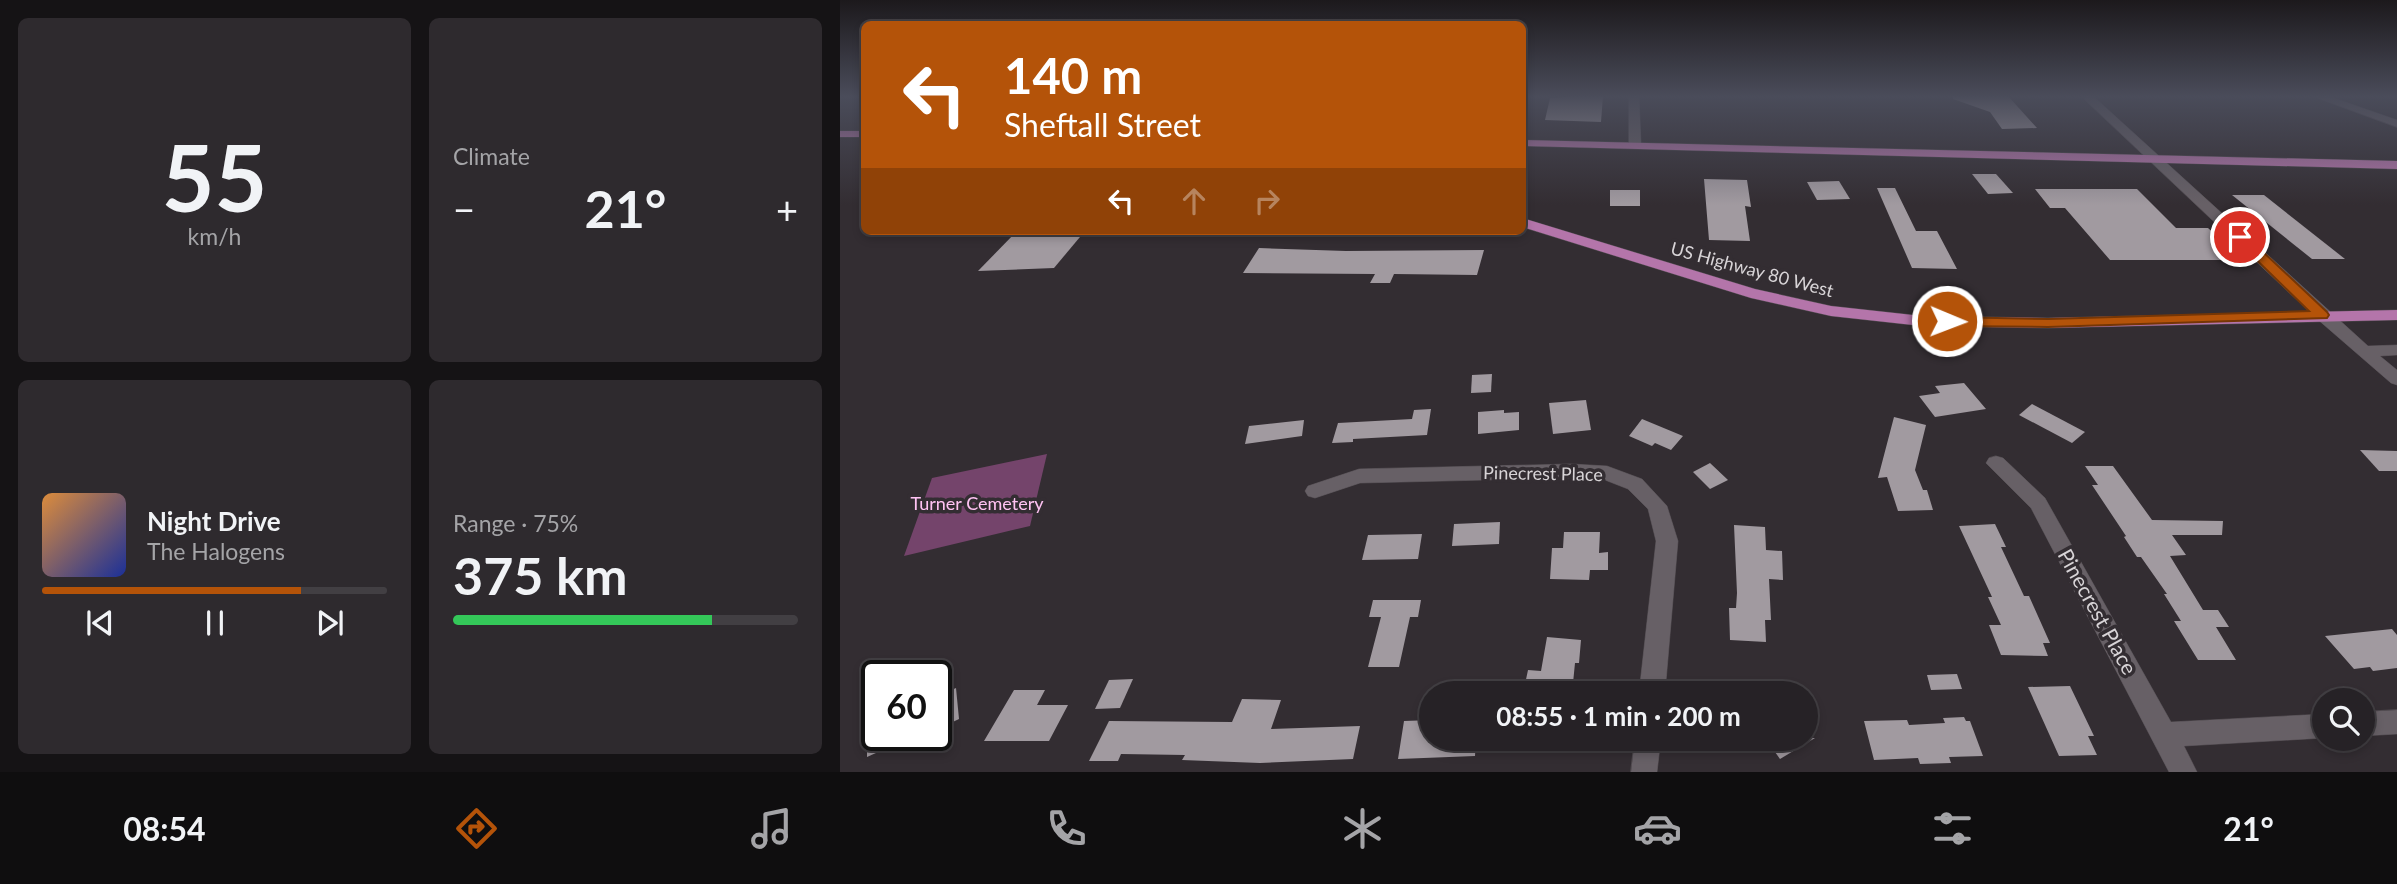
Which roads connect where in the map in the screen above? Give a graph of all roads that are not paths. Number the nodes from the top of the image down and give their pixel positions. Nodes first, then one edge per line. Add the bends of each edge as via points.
1 (1635, 132) edge
2 (2125, 132) edge
3 (840, 134) edge
4 (861, 134) edge
5 (1526, 144) edge
6 (1635, 144) junction
7 (2156, 160) junction
8 (2397, 165) edge
9 (1526, 223) edge
10 (2322, 315) junction
11 (2397, 315) edge
12 (2397, 350) edge
13 (2364, 351) junction
14 (2397, 379) edge
15 (1996, 463) dead end
16 (1315, 491) dead end
17 (1653, 681) edge
18 (2397, 722) edge
19 (2375, 723) edge
20 (2312, 727) edge
21 (2165, 735) junction
22 (1646, 751) edge
23 (1644, 772) edge
24 (2184, 772) edge

1 - 6 street
2 - 7 street
3 - 4 main road
5 - 6 main road
6 - 7 main road
7 - 8 main road
7 - 10 street
9 - 10 main road, US Highway 80 West via 1751,293 1831,312 1922,321 2048,323
10 - 11 main road, US Highway 80 West
10 - 13 street
12 - 13 street
13 - 14 street
15 - 21 street, Pinecrest Place via 2038,503
16 - 17 street, Pinecrest Place via 1359,476 1559,471 1607,473 1635,484 1657,506 1667,541
18 - 19 street
20 - 21 street
21 - 24 street, Pinecrest Place
22 - 23 street

